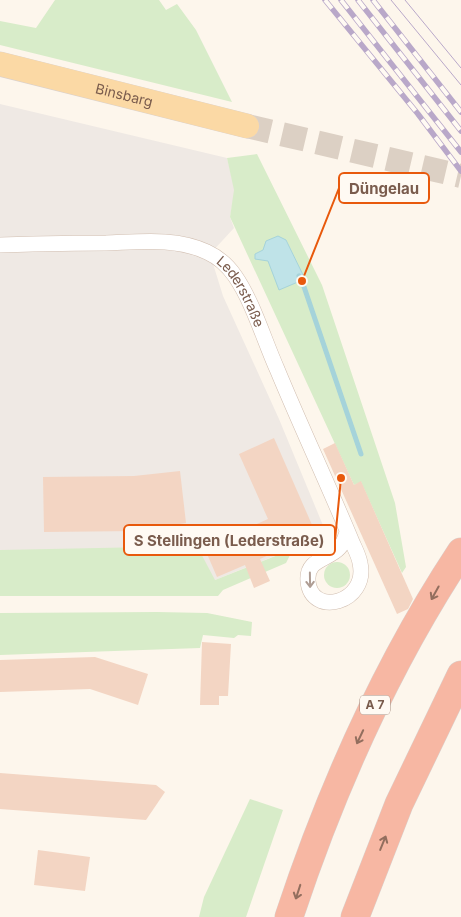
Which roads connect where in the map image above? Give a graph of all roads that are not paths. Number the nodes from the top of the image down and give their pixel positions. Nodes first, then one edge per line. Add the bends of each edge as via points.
1 (0, 64) edge
2 (247, 126) tunnel mouth
3 (0, 245) edge
4 (347, 532) junction
5 (461, 552) edge
6 (461, 675) edge
7 (289, 917) edge
8 (356, 917) edge

1 - 2 main road, Binsbarg
3 - 4 street, Lederstraße via 158,242 194,247 226,265 242,288
4 -> 4 street, Lederstraße via 340,548 320,558 312,567 308,580 316,597 328,602 349,597 360,582 360,563
5 -> 7 highway, A 7 via 383,687 340,782
8 -> 6 highway via 399,804

